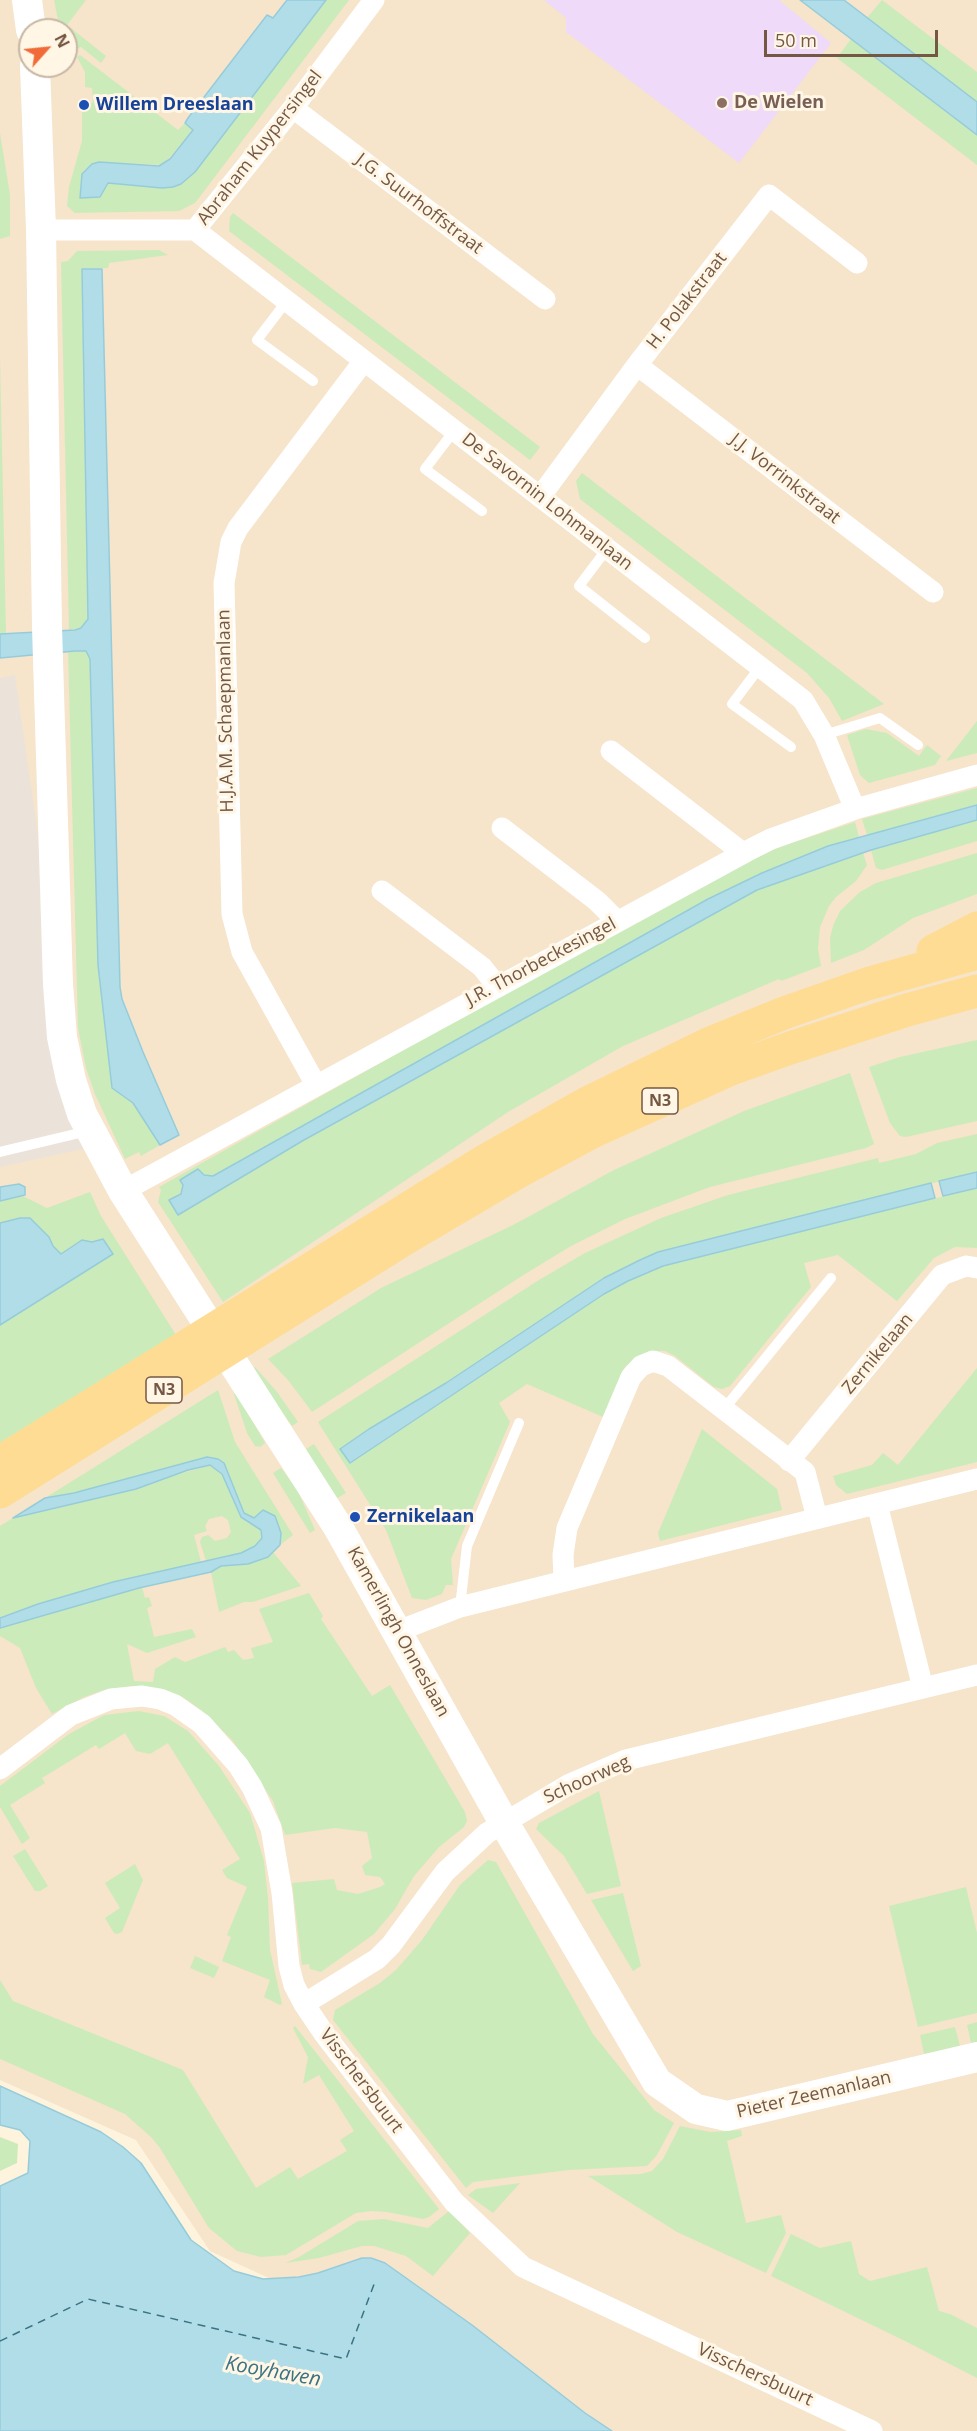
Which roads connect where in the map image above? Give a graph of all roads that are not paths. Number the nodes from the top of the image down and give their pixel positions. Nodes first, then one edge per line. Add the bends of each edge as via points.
1 (27, 0) edge
2 (374, 0) edge
3 (29, 18) edge
4 (35, 78) edge
5 (294, 108) junction
6 (41, 230) junction
7 (195, 230) junction
8 (857, 263) dead end
9 (545, 299) dead end
10 (286, 302) junction
11 (363, 362) junction
12 (637, 365) junction
13 (313, 381) dead end
14 (454, 431) junction
15 (540, 497) junction
16 (482, 512) dead end
17 (607, 549) junction
18 (933, 592) dead end
19 (645, 638) dead end
20 (760, 667) junction
21 (824, 735) junction
22 (918, 745) dead end
23 (791, 747) dead end
24 (611, 751) dead end
25 (977, 775) edge
26 (855, 809) junction
27 (502, 828) dead end
28 (743, 853) junction
29 (382, 891) dead end
30 (617, 921) junction
31 (977, 928) edge
32 (977, 953) edge
33 (867, 984) junction
34 (497, 986) junction
35 (977, 992) edge
36 (930, 1003) junction
37 (977, 1003) edge
38 (316, 1085) junction
39 (91, 1130) junction
40 (0, 1152) edge
41 (123, 1191) junction
42 (977, 1268) edge
43 (321, 1276) junction
44 (831, 1278) dead end
45 (724, 1409) junction
46 (519, 1423) dead end
47 (789, 1461) junction
48 (0, 1462) edge
49 (977, 1479) edge
50 (0, 1492) edge
51 (877, 1504) junction
52 (817, 1518) junction
53 (564, 1581) junction
54 (460, 1607) junction
55 (398, 1631) junction
56 (977, 1675) edge
57 (923, 1688) junction
58 (0, 1769) edge
59 (503, 1821) junction
60 (304, 2004) junction
61 (977, 2056) edge
62 (657, 2082) joint
63 (872, 2431) edge

1 - 3 street
2 - 5 street, Abraham Kuypersingel
4 - 6 street
5 - 7 street, Abraham Kuypersingel
5 - 9 street, J.G. Suurhoffstraat
6 - 7 street, Abraham Kuypersingel
6 - 39 street, Kamerlingh Onneslaan via 58,973 62,1037 75,1093
7 - 10 street, De Savornin Lohmanlaan
8 - 12 street, H. Polakstraat via 769,195
10 - 11 street, De Savornin Lohmanlaan
10 - 13 lane via 257,340
11 - 14 street, De Savornin Lohmanlaan
11 - 38 street, H.J.A.M. Schaepmanlaan via 238,528 229,551 224,583 232,914 242,952
12 - 15 street, H. Polakstraat
12 - 18 street, J.J. Vorrinkstraat
14 - 15 street, De Savornin Lohmanlaan
14 - 16 lane via 425,469
15 - 17 street, De Savornin Lohmanlaan
17 - 19 lane via 579,586
17 - 20 street, De Savornin Lohmanlaan
20 - 21 street, De Savornin Lohmanlaan via 803,700
20 - 23 lane via 732,704
21 - 22 lane via 880,718
21 - 26 street, De Savornin Lohmanlaan
24 - 28 street
25 - 26 street, J.R. Thorbeckesingel
26 - 28 street, J.R. Thorbeckesingel
27 - 30 street
28 - 30 street, J.R. Thorbeckesingel
29 - 34 street via 482,967
30 - 34 street, J.R. Thorbeckesingel
31 - 33 main road, N3
32 - 33 main road, N3
33 - 43 main road, N3 via 729,1035 624,1084 486,1160
34 - 38 street, J.R. Thorbeckesingel
35 - 36 main road, N3
36 - 37 main road, N3
36 - 43 main road, N3 via 731,1069 592,1132
38 - 41 street, J.R. Thorbeckesingel
39 - 40 lane
39 - 41 street, Kamerlingh Onneslaan
41 - 55 street, Kamerlingh Onneslaan via 338,1527
42 - 47 street, Zernikelaan via 966,1266 942,1275
43 - 48 main road, N3
43 - 50 main road, N3
44 - 45 lane
45 - 47 street
45 - 53 street via 664,1363 653,1361 636,1371 567,1528
46 - 54 lane via 467,1546
47 - 52 street via 804,1472
49 - 51 street
51 - 52 street
51 - 57 street
52 - 53 street
53 - 54 street
54 - 55 street
55 - 59 street, Kamerlingh Onneslaan
56 - 57 street, Schoorweg
57 - 59 street, Schoorweg via 626,1760 568,1785
58 - 60 street, Visschersbuurt via 71,1715 111,1699 160,1699 202,1724 252,1787 271,1828 289,1966
59 - 60 street, Schoorweg via 445,1872 377,1959
59 - 62 street, Kamerlingh Onneslaan
60 - 63 street, Visschersbuurt via 454,2202 523,2267
61 - 62 street, Pieter Zeemanlaan via 727,2116 696,2109

